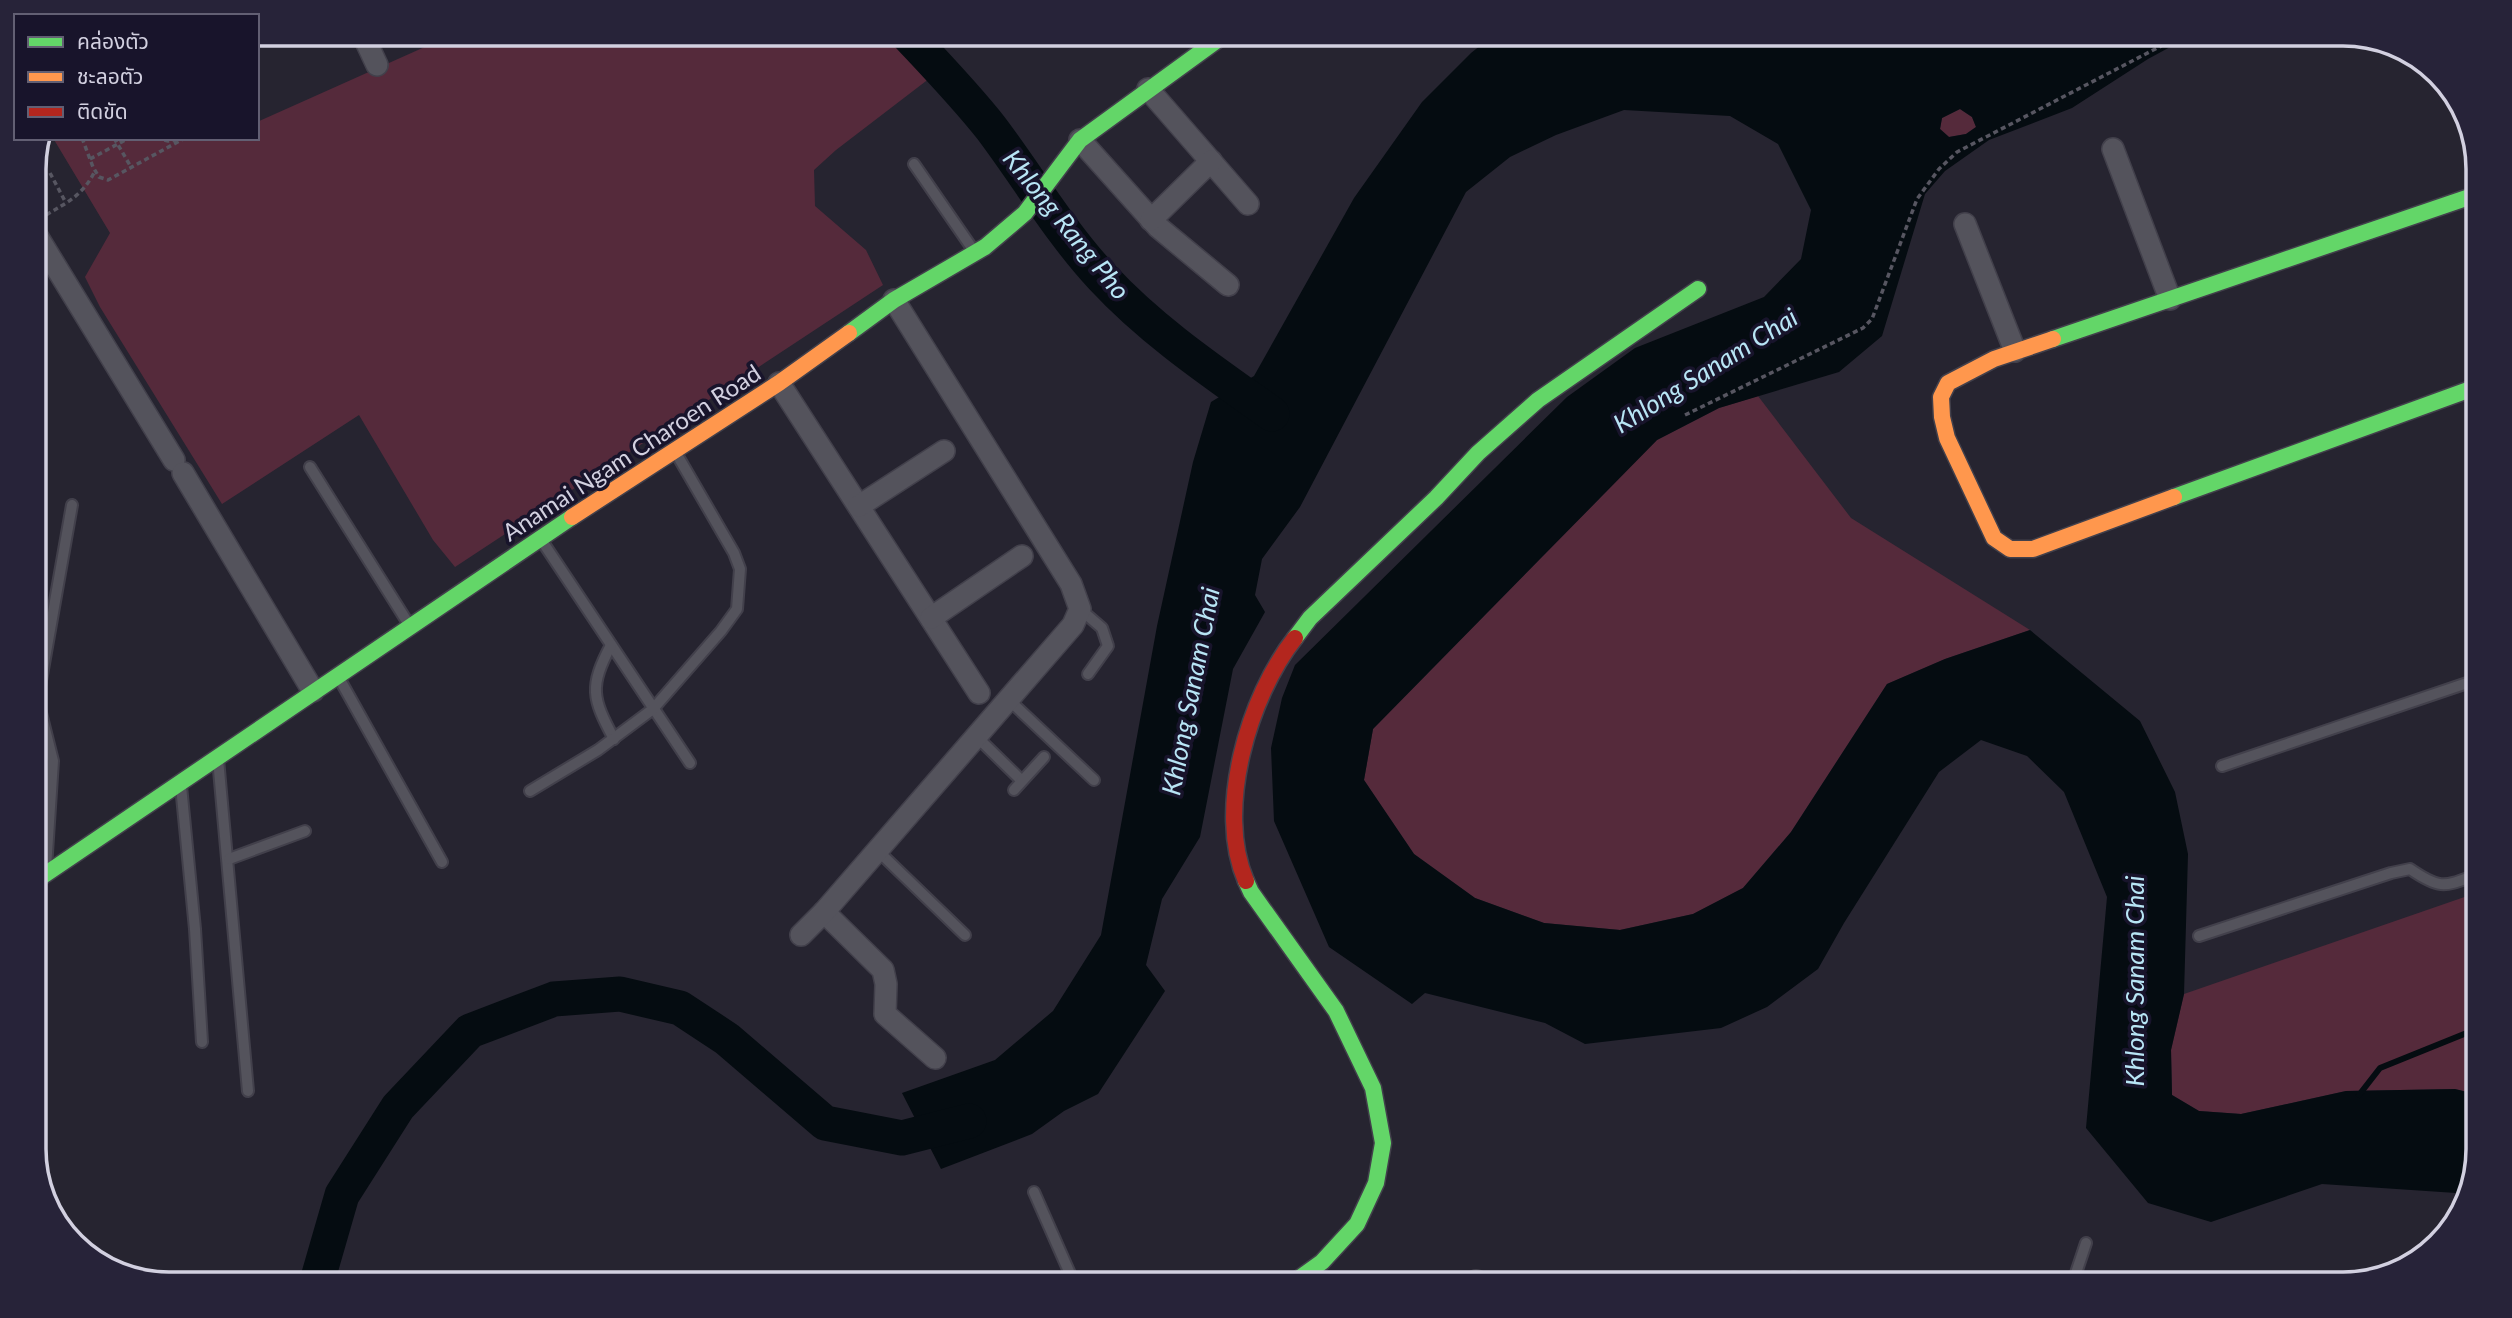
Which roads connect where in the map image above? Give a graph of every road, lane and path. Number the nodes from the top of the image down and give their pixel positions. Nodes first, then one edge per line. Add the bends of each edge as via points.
1 (368, 46) edge
2 (1209, 46) edge
3 (2161, 46) edge
4 (377, 65) dead end
5 (1148, 89) junction
6 (83, 140) edge
7 (115, 140) edge
8 (125, 140) edge
9 (181, 140) edge
10 (1080, 140) junction
11 (118, 144) junction
12 (2113, 149) dead end
13 (90, 159) junction
14 (1211, 161) junction
15 (915, 164) dead end
16 (131, 167) junction
17 (95, 171) junction
18 (50, 173) dead end
19 (2466, 198) edge
20 (66, 203) junction
21 (1248, 204) dead end
22 (46, 219) edge
23 (1151, 220) junction
24 (1965, 224) dead end
25 (46, 236) edge
26 (976, 254) junction
27 (1228, 285) dead end
28 (1698, 289) dead end
29 (2170, 299) junction
30 (894, 300) junction
31 (2015, 351) junction
32 (779, 383) junction
33 (2466, 391) edge
34 (1685, 415) dead end
35 (675, 451) junction
36 (944, 451) dead end
37 (310, 467) dead end
38 (72, 505) dead end
39 (859, 506) junction
40 (541, 538) junction
41 (1022, 556) dead end
42 (1080, 609) junction
43 (931, 618) junction
44 (410, 625) junction
45 (611, 645) junction
46 (46, 652) edge
47 (337, 674) junction
48 (1088, 674) dead end
49 (2466, 683) edge
50 (313, 691) junction
51 (979, 693) dead end
52 (1008, 699) junction
53 (653, 709) junction
54 (46, 733) edge
55 (975, 736) junction
56 (614, 739) junction
57 (218, 755) junction
58 (1044, 757) dead end
59 (690, 763) dead end
60 (2222, 766) dead end
61 (1094, 780) dead end
62 (181, 781) junction
63 (530, 791) dead end
64 (46, 820) edge
65 (305, 831) dead end
66 (876, 849) junction
67 (229, 859) junction
68 (442, 862) dead end
69 (46, 873) edge
70 (2466, 878) edge
71 (824, 912) junction
72 (801, 935) dead end
73 (965, 935) dead end
74 (2199, 936) dead end
75 (202, 1042) dead end
76 (935, 1058) dead end
77 (248, 1091) dead end
78 (1034, 1192) dead end
79 (2086, 1243) dead end
80 (1069, 1272) edge
81 (1308, 1272) edge
82 (2076, 1272) edge

1 - 4 street
2 - 5 street, Anamai Ngam Charoen Road
3 - 34 path via 1957,152 1917,199 1872,319 1863,328
5 - 10 street, Anamai Ngam Charoen Road
5 - 14 street
6 - 13 path
7 - 11 path
8 - 11 path
9 - 16 path
10 - 23 street
10 - 26 street, Anamai Ngam Charoen Road via 1025,214
11 - 13 path
11 - 16 path
12 - 29 street
13 - 17 path
14 - 21 street
14 - 23 street
15 - 26 lane
16 - 17 path via 108,180
17 - 20 path via 87,187
18 - 20 path
19 - 29 street
20 - 22 path
23 - 27 street
24 - 31 street
25 - 50 street
26 - 30 street, Anamai Ngam Charoen Road
28 - 81 street via 1538,400 1487,444 1310,618 1283,653 1257,702 1235,806 1241,869 1251,892 1336,1011 1373,1088 1383,1143 1376,1183 1357,1224
29 - 31 street
30 - 32 street, Anamai Ngam Charoen Road
30 - 42 street via 1071,584
31 - 33 street via 1948,383 1941,397 1947,438 1994,538 2010,549 2033,549
32 - 35 street, Anamai Ngam Charoen Road
32 - 39 street
35 - 40 street, Anamai Ngam Charoen Road
35 - 53 lane via 734,553 740,585 737,610
36 - 39 street
37 - 44 lane
38 - 46 lane
39 - 43 street
40 - 44 street, Anamai Ngam Charoen Road
40 - 45 lane
41 - 43 street
42 - 48 lane via 1102,628 1108,646
42 - 52 street via 1073,625
43 - 51 street
44 - 47 street, Anamai Ngam Charoen Road
45 - 53 lane
45 - 56 lane via 595,699
47 - 50 street, Anamai Ngam Charoen Road
47 - 68 lane
49 - 60 lane
50 - 57 street, Anamai Ngam Charoen Road
52 - 55 street
52 - 61 lane
53 - 56 lane
53 - 59 lane
54 - 64 lane via 53,761
55 - 58 lane via 1017,785
55 - 66 street
56 - 63 lane
57 - 62 street, Anamai Ngam Charoen Road
57 - 67 lane
62 - 69 street, Anamai Ngam Charoen Road
62 - 75 lane
65 - 67 lane
66 - 71 street
66 - 73 lane
67 - 77 lane
70 - 74 lane via 2444,886 2430,883 2410,869 2391,873
71 - 72 street
71 - 76 street via 883,970 885,1014
78 - 80 lane
79 - 82 lane

